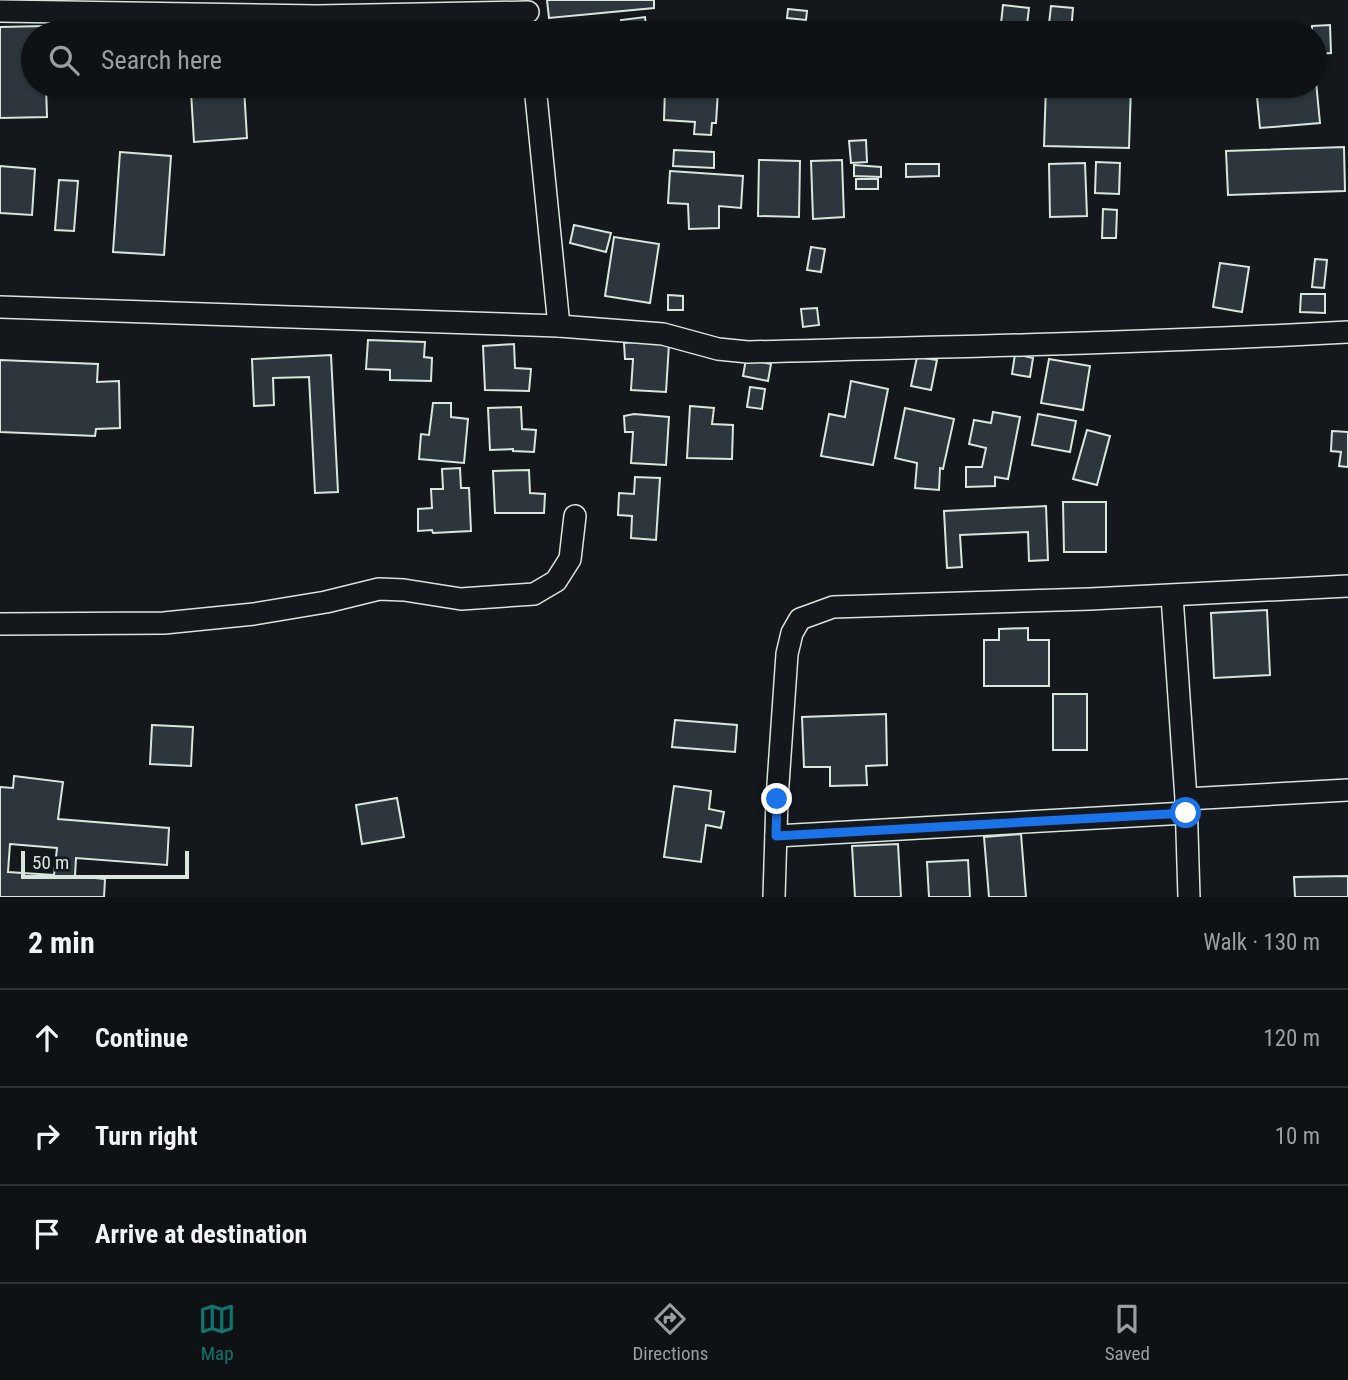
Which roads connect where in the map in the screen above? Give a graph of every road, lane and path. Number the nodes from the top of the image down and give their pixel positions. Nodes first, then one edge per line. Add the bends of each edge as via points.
1 (0, 11) edge
2 (528, 15) edge
3 (536, 98) edge
4 (0, 307) edge
5 (559, 326) junction
6 (1348, 332) edge
7 (575, 516) dead end
8 (1348, 586) edge
9 (1171, 596) junction
10 (0, 624) edge
11 (1348, 790) edge
12 (1186, 806) junction
13 (776, 836) junction
14 (774, 897) edge
15 (1189, 897) edge

1 - 2 street
3 - 5 street
4 - 5 street
5 - 6 street via 663,334 701,346 748,352
7 - 10 street via 570,559 556,581 534,594 461,599 379,589 254,614 164,623
8 - 9 street
9 - 12 street
9 - 13 street via 833,607 800,619 787,653
11 - 12 street
12 - 13 street
12 - 15 street
13 - 14 street

